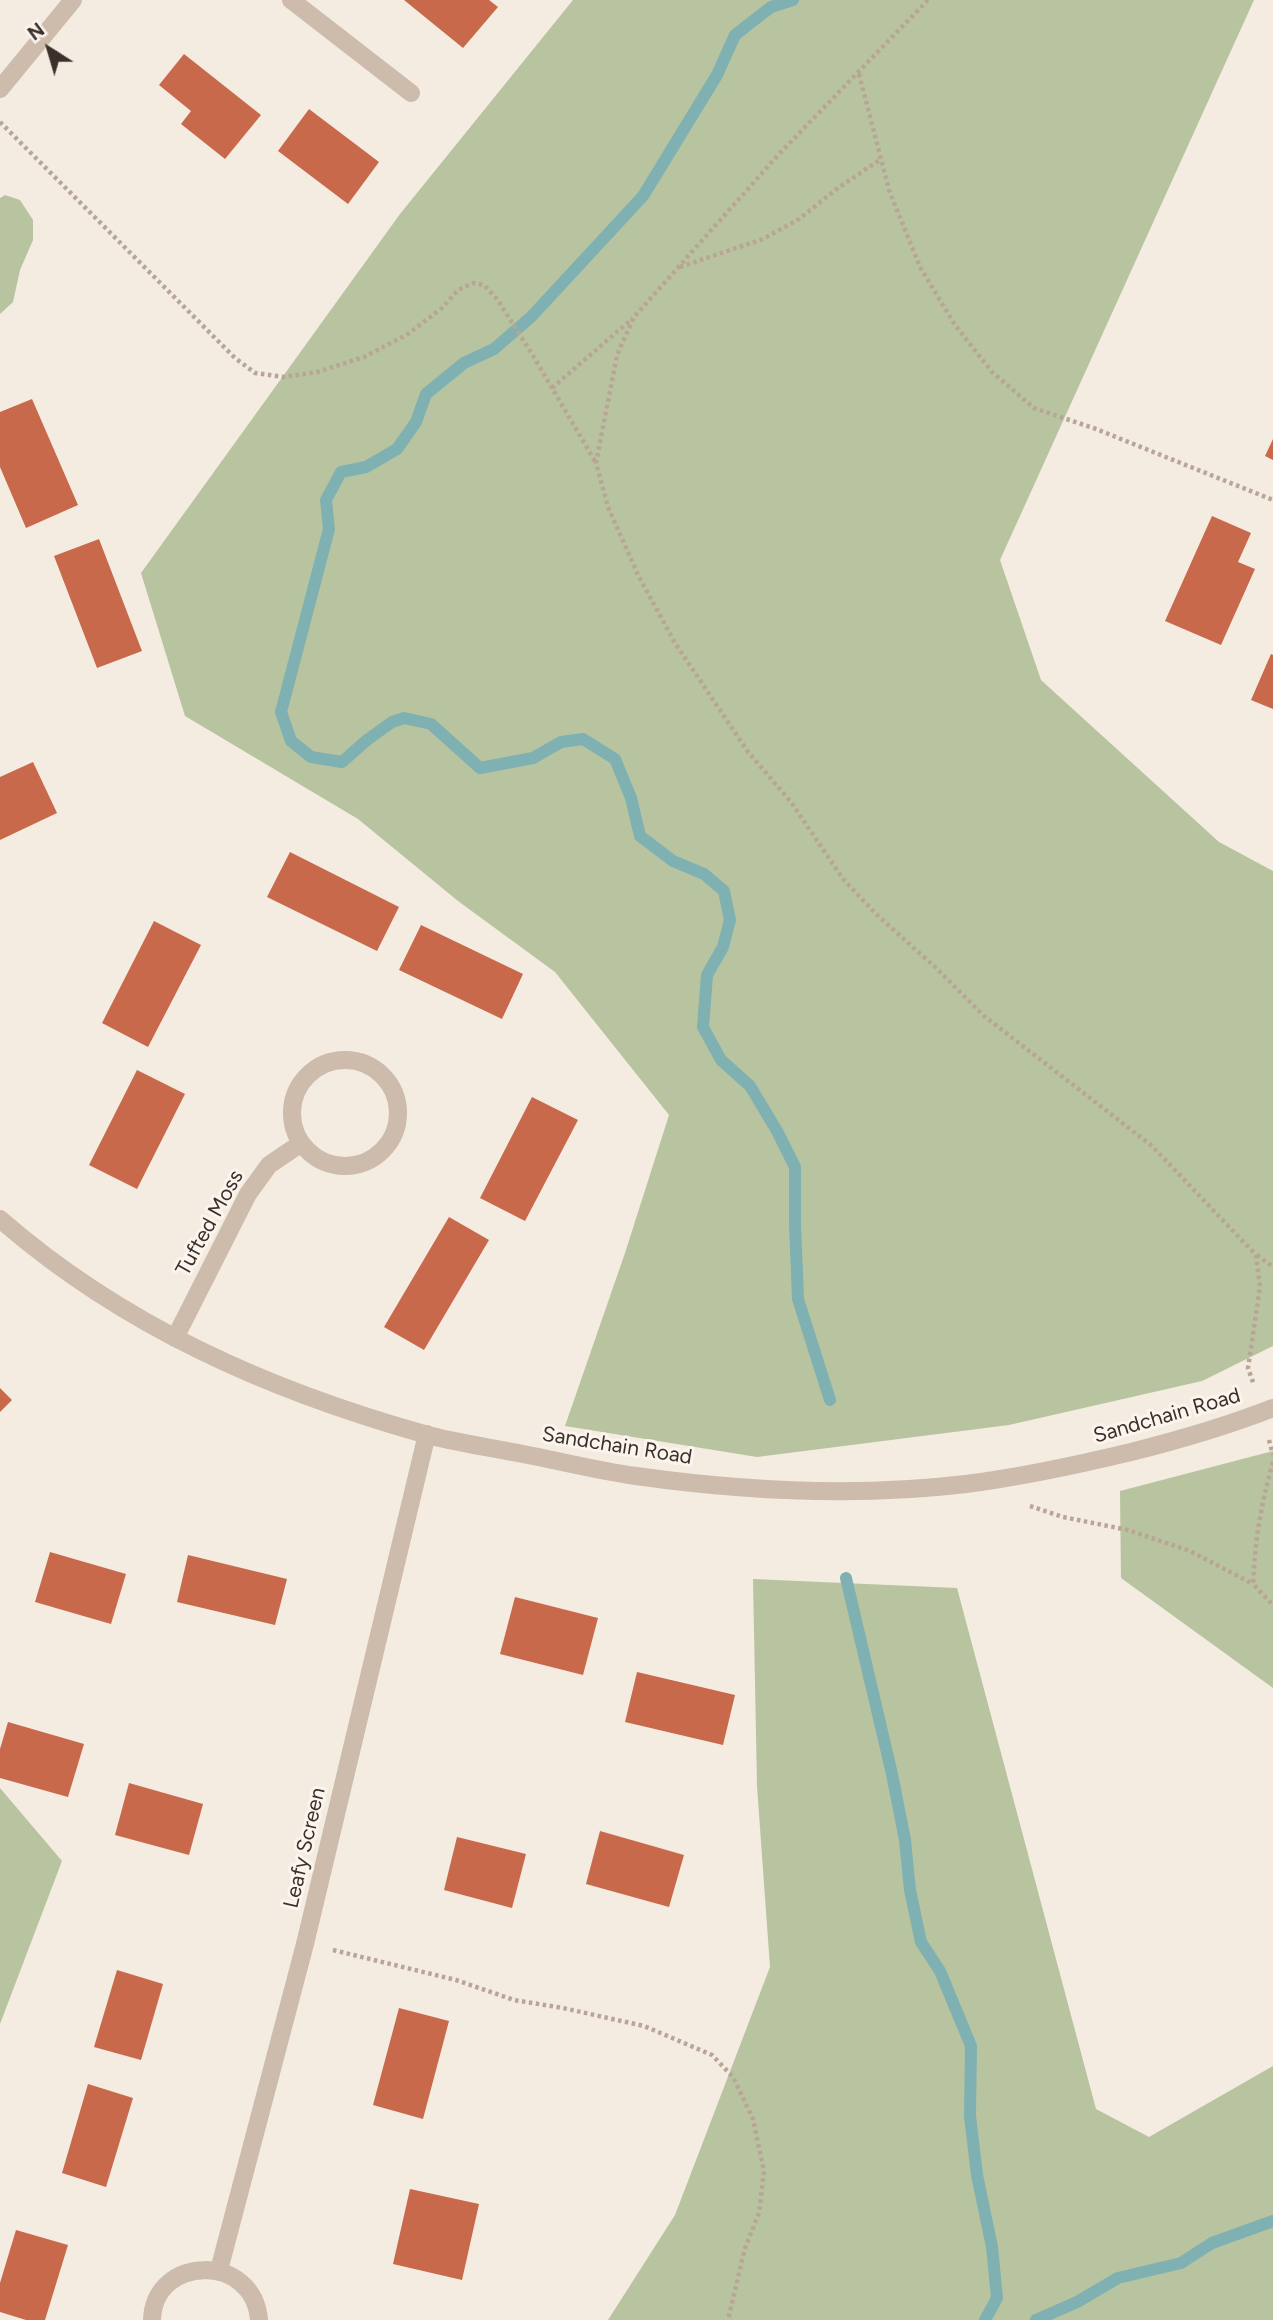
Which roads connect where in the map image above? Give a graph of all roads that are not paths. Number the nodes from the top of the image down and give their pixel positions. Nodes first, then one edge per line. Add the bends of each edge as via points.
1 (73, 0) edge
2 (291, 0) edge
3 (0, 89) edge
4 (411, 93) dead end
5 (300, 1144) junction
6 (0, 1219) edge
7 (174, 1338) junction
8 (1268, 1410) edge
9 (427, 1434) junction
10 (219, 2270) junction
11 (152, 2320) edge
12 (259, 2320) edge

1 - 3 street
2 - 4 street
5 - 5 street via 333,1166 367,1162 386,1147 396,1129 393,1090 382,1075 365,1064 344,1060 324,1064 303,1079 294,1096 292,1121
5 - 7 street, Tufted Moss via 269,1165 248,1194
6 - 7 street, Sandchain Road via 97,1294
7 - 9 street, Sandchain Road via 268,1383
8 - 9 street, Sandchain Road via 1176,1440 1086,1462 966,1484 880,1490 791,1490 635,1476
9 - 10 street, Leafy Screen via 305,1944
10 - 11 street via 196,2269 173,2279 158,2297
10 - 12 street via 244,2285 256,2303

